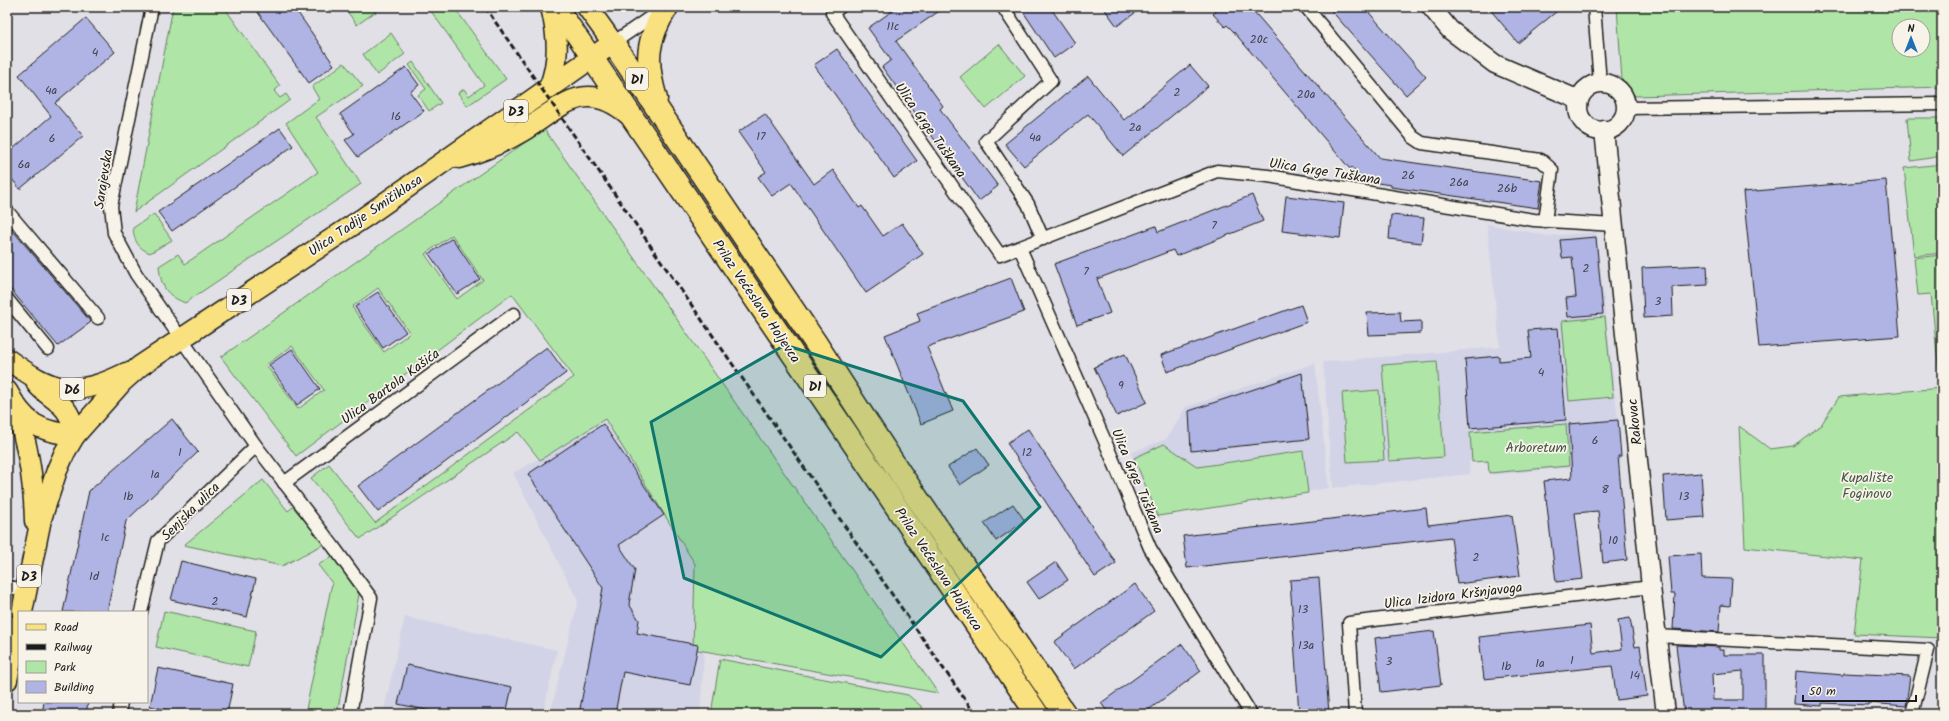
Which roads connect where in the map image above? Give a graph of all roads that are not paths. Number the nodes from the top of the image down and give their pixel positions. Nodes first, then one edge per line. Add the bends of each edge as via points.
1 (152, 7) edge
2 (551, 7) edge
3 (556, 7) edge
4 (587, 7) edge
5 (666, 7) edge
6 (840, 7) edge
7 (1003, 7) edge
8 (1306, 7) edge
9 (1431, 7) edge
10 (1594, 7) edge
11 (613, 44) junction
12 (592, 58) junction
13 (1600, 84) junction
14 (548, 88) junction
15 (1579, 100) junction
16 (1942, 104) edge
17 (1626, 108) junction
18 (629, 114) junction
19 (660, 114) junction
20 (1604, 130) junction
21 (440, 164) junction
22 (7, 211) edge
23 (1545, 221) junction
24 (1614, 225) junction
25 (1043, 239) junction
26 (1020, 248) junction
27 (7, 299) edge
28 (514, 314) dead end
29 (98, 318) dead end
30 (180, 339) junction
31 (48, 349) dead end
32 (7, 359) edge
33 (140, 366) junction
34 (30, 376) junction
35 (11, 399) edge
36 (76, 435) junction
37 (256, 446) junction
38 (284, 483) junction
39 (36, 540) junction
40 (7, 587) edge
41 (1651, 587) junction
42 (26, 590) junction
43 (22, 611) edge
44 (141, 611) edge
45 (18, 629) edge
46 (1656, 636) junction
47 (7, 680) edge
48 (122, 703) edge
49 (119, 714) edge
50 (350, 714) edge
51 (1037, 714) edge
52 (1064, 714) edge
53 (1251, 714) edge
54 (1355, 714) edge
55 (1666, 714) edge
56 (1912, 714) edge

1 - 30 street, Sarajevska via 111,206 114,233 136,274
2 - 14 main road via 557,59 555,73
3 - 12 main road, Prilaz Većeslava Holjevca / D1
4 - 11 main road, Prilaz Većeslava Holjevca / D1
5 - 11 street, Ulica Tadije Smičiklasa
5 - 19 highway via 654,29 648,49 650,73
6 - 26 street, Ulica Grge Tuškana via 832,13 1000,255
7 - 25 street via 1051,82 986,141 1028,204
8 - 23 street via 1413,137 1422,143 1541,160 1546,164 1552,170
9 - 15 main road via 1450,30 1495,64
10 - 13 street
11 - 12 main road, Ulica Tadije Smičiklasa / D3
11 - 19 highway, Prilaz Većeslava Holjevca / D1
12 - 14 main road, Ulica Tadije Smičiklasa / D3
12 - 18 highway, Prilaz Većeslava Holjevca / D1
13 - 15 main road via 1588,87
13 - 17 main road via 1617,89
14 - 21 main road, Ulica Tadije Smičiklasa / D3
15 - 20 main road via 1578,108 1583,122 1597,130
16 - 17 street
17 - 20 main road via 1619,123
18 - 21 main road via 606,99 578,98 504,142
18 - 51 highway, Prilaz Većeslava Holjevca / D1
19 - 52 highway, Prilaz Većeslava Holjevca / D1 via 816,342 902,476
20 - 24 main road, Rakovac
21 - 30 main road, Ulica Tadije Smičiklasa / D3 via 365,217
22 - 29 street
23 - 24 street, Ulica Grge Tuškana
23 - 25 street, Ulica Grge Tuškana via 1268,176 1217,171
24 - 41 main road, Rakovac
25 - 26 street, Ulica Grge Tuškana
26 - 53 street, Ulica Grge Tuškana via 1150,548
27 - 31 street
28 - 38 street, Ulica Bartola Kašića
30 - 33 main road, Ulica Tadije Smičiklasa / D3
30 - 37 street
32 - 34 main road, D6
33 - 34 main road, D6 via 85,389 58,388
33 - 36 main road, Ulica Tadije Smičiklasa / D3 via 100,406
34 - 36 main road via 42,391 65,409
35 - 36 main road via 22,415 36,426 59,434
35 - 39 main road via 28,449
36 - 39 main road, D3 via 64,452 50,485
37 - 38 street
37 - 44 street, Senjska ulica via 158,541
38 - 50 street via 372,598
39 - 42 main road, D3
40 - 42 street
41 - 46 main road, Rakovac
41 - 54 street, Ulica Izidora Kršnjavoga via 1348,623
42 - 43 main road, D3
45 - 47 main road
46 - 55 main road, Rakovac
46 - 56 street via 1928,650
48 - 49 street

